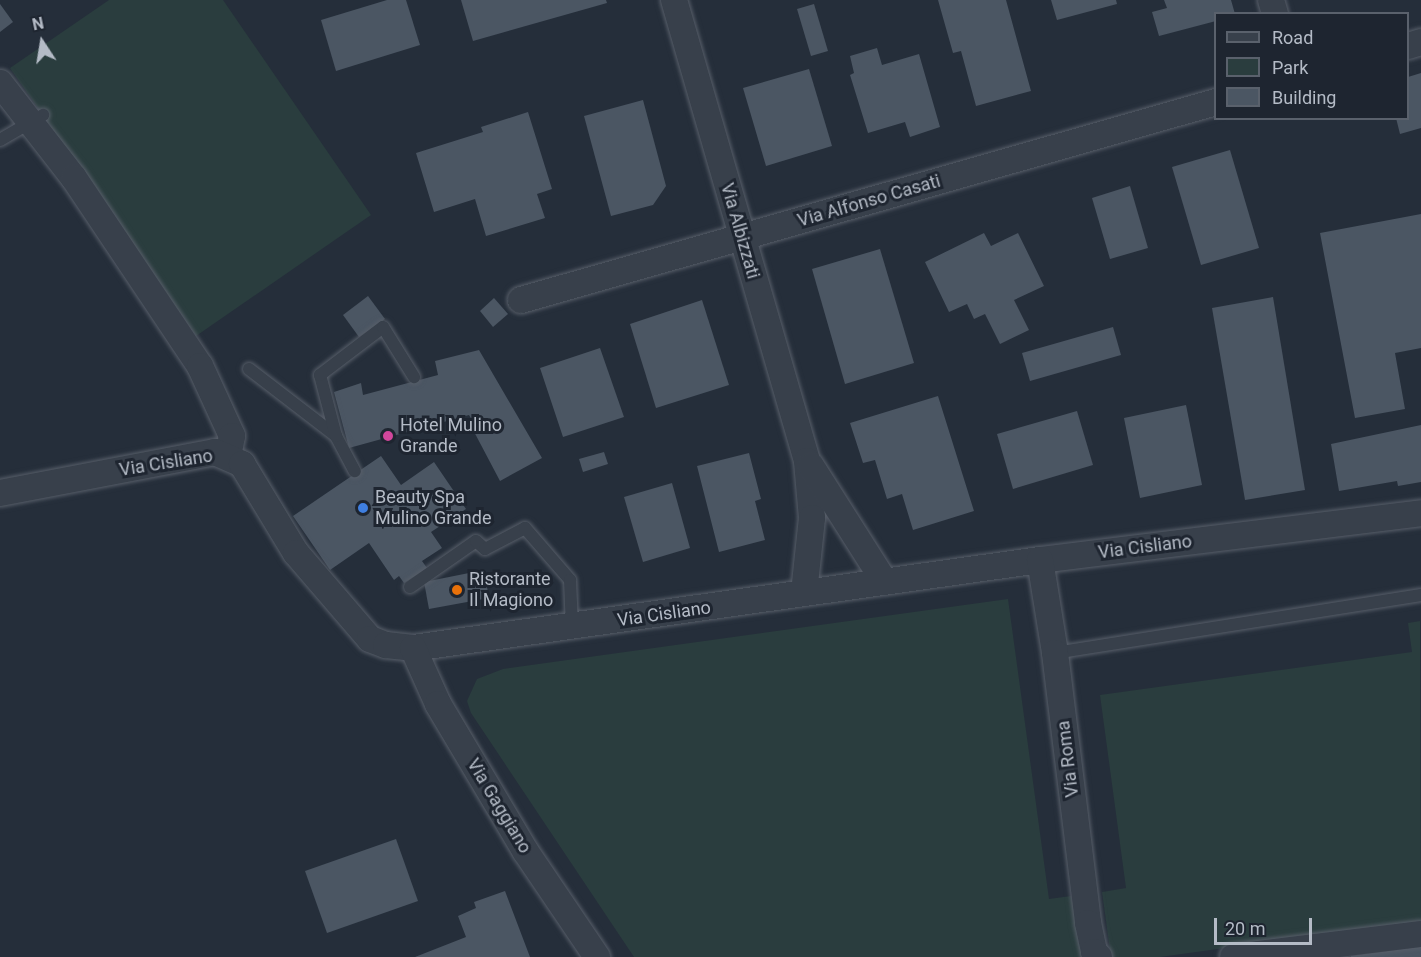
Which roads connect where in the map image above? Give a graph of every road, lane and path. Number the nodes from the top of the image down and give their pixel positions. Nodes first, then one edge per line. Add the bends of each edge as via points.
1 (674, 0) edge
2 (0, 83) edge
3 (1214, 102) edge
4 (37, 120) junction
5 (0, 140) edge
6 (741, 238) junction
7 (521, 300) dead end
8 (249, 369) dead end
9 (414, 377) dead end
10 (336, 436) junction
11 (228, 457) junction
12 (807, 461) junction
13 (355, 471) dead end
14 (0, 493) edge
15 (1421, 513) edge
16 (1040, 560) junction
17 (884, 581) junction
18 (410, 587) dead end
19 (804, 594) junction
20 (1421, 595) edge
21 (572, 627) junction
22 (413, 648) junction
23 (1055, 653) junction
24 (1421, 934) edge
25 (597, 957) edge
26 (1099, 957) edge
27 (1233, 957) edge

1 - 6 street, Via Albizzati
2 - 4 street
3 - 6 street, Via Alfonso Casati
4 - 5 lane
4 - 11 street via 200,366 232,436
6 - 7 street, Via Alfonso Casati
6 - 12 street, Via Albizzati
8 - 10 lane
9 - 10 lane via 383,327 320,375
10 - 13 lane
11 - 14 street, Via Cisliano via 205,453
11 - 22 street, Via Cisliano via 242,464 296,553 370,639
12 - 17 street, Via Albizzati
12 - 19 street, Via Albizzati via 812,518
15 - 16 street, Via Cisliano
16 - 17 street, Via Cisliano
16 - 23 street, Via Roma
17 - 19 street, Via Cisliano
18 - 21 lane via 476,541 485,549 525,528 570,580
19 - 21 street, Via Cisliano
20 - 23 lane
21 - 22 street, Via Cisliano
22 - 25 street, Via Gaggiano via 422,675 526,852
23 - 26 street, Via Roma via 1084,895 1094,952
24 - 27 street

